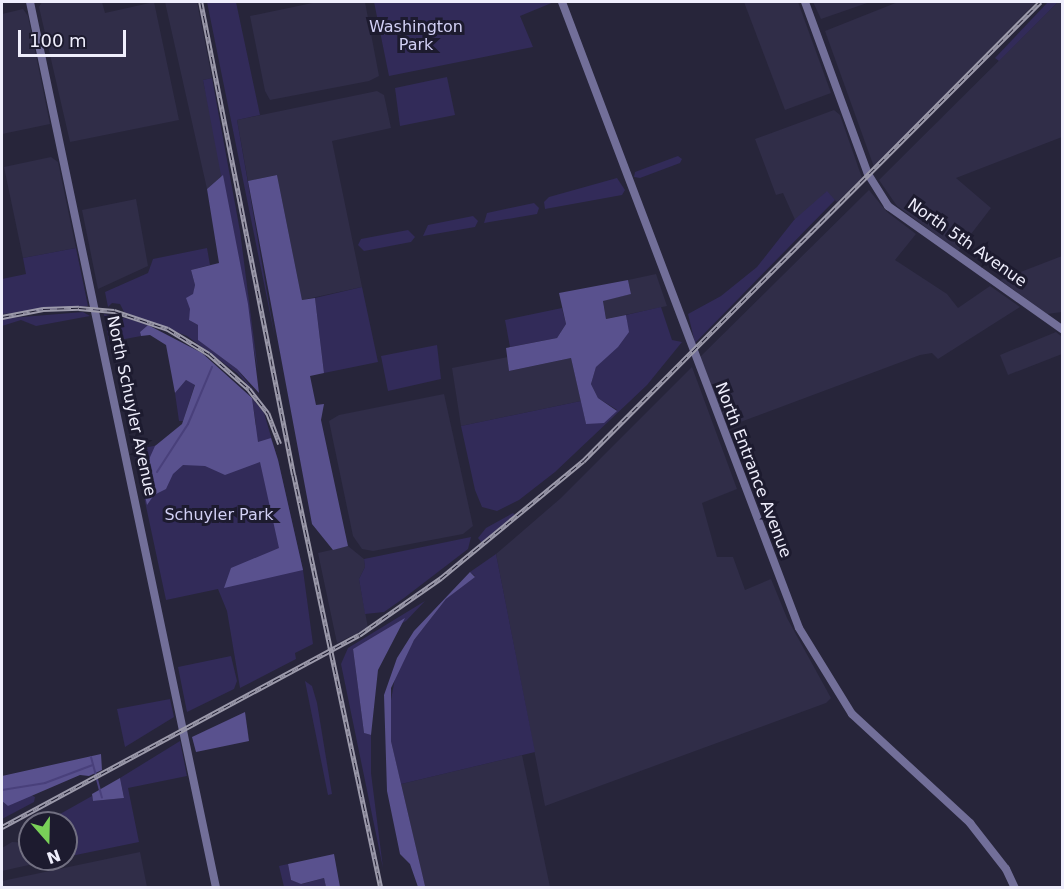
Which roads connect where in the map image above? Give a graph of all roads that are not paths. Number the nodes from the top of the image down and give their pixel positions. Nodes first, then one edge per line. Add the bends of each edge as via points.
1 (30, 2) edge
2 (562, 2) edge
3 (805, 2) edge
4 (1062, 329) edge
5 (216, 888) edge
6 (1015, 888) edge

1 - 5 street, North Schuyler Avenue
2 - 6 street, North Entrance Avenue via 799,628 852,714 970,823 1006,869
3 - 4 street, North 5th Avenue via 868,174 888,207

